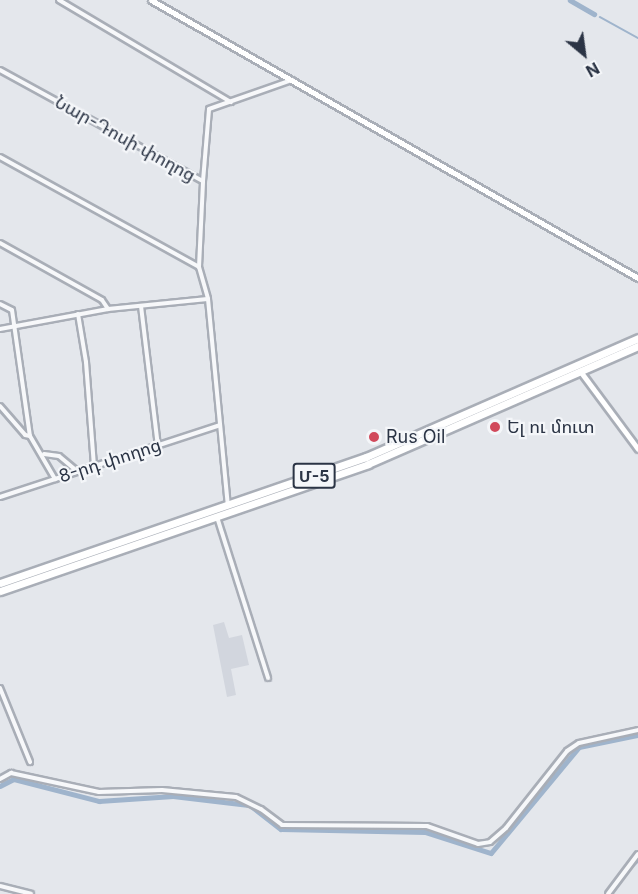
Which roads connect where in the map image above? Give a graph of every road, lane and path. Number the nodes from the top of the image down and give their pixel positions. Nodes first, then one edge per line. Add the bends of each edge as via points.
1 (59, 0) edge
2 (151, 0) edge
3 (0, 70) edge
4 (293, 80) junction
5 (232, 103) junction
6 (0, 157) edge
7 (203, 181) junction
8 (0, 243) edge
9 (199, 267) junction
10 (638, 278) edge
11 (208, 299) junction
12 (0, 304) edge
13 (141, 305) junction
14 (108, 309) junction
15 (78, 314) junction
16 (14, 326) junction
17 (0, 329) edge
18 (638, 338) edge
19 (638, 346) edge
20 (580, 371) junction
21 (563, 375) junction
22 (547, 382) junction
23 (0, 406) edge
24 (220, 425) junction
25 (30, 436) junction
26 (637, 445) edge
27 (158, 446) junction
28 (43, 454) junction
29 (94, 467) junction
30 (78, 472) junction
31 (55, 479) junction
32 (0, 497) edge
33 (228, 505) junction
34 (217, 516) junction
35 (59, 567) junction
36 (0, 583) edge
37 (0, 591) edge
38 (268, 678) dead end
39 (0, 688) edge
40 (638, 730) edge
41 (30, 762) dead end
42 (0, 779) edge
43 (638, 854) edge
44 (0, 886) edge
45 (31, 894) edge
46 (608, 894) edge

1 - 5 street
2 - 4 main road
3 - 7 street, Նար-Դոսի փողոց
4 - 5 street, Նար-Դոսի փողոց
4 - 10 main road
5 - 7 street, Նար-Դոսի փողոց via 209,109 206,114
6 - 9 street
7 - 9 street
8 - 14 street via 102,300
9 - 11 street
11 - 13 street
11 - 24 street
12 - 16 street via 12,310
13 - 14 street
13 - 27 street
14 - 15 street
15 - 16 street
15 - 29 street
16 - 17 street
16 - 25 street
18 - 21 highway, Մ-5
19 - 20 highway, Մ-5
20 - 21 highway, Մ-5
20 - 26 main road
21 - 22 highway, Մ-5
22 - 33 highway, Մ-5 via 366,457
22 - 34 highway, Մ-5 via 368,464
23 - 25 street
24 - 27 street, 8-րդ փողոց
24 - 33 street
25 - 28 street
27 - 29 street, 8-րդ փողոց
28 - 30 street via 59,456
28 - 31 street
29 - 30 street, 8-րդ փողոց
30 - 31 street, 8-րդ փողոց
31 - 32 street, 8-րդ փողոց
33 - 35 highway, Մ-5
34 - 35 highway, Մ-5
34 - 38 street
35 - 36 highway, Մ-5
35 - 37 highway, Մ-5
39 - 41 street
40 - 42 street via 579,743 567,751 506,828 490,842 478,844 427,826 282,825 261,808 236,798 162,790 99,792 12,773
43 - 46 street
44 - 45 street

